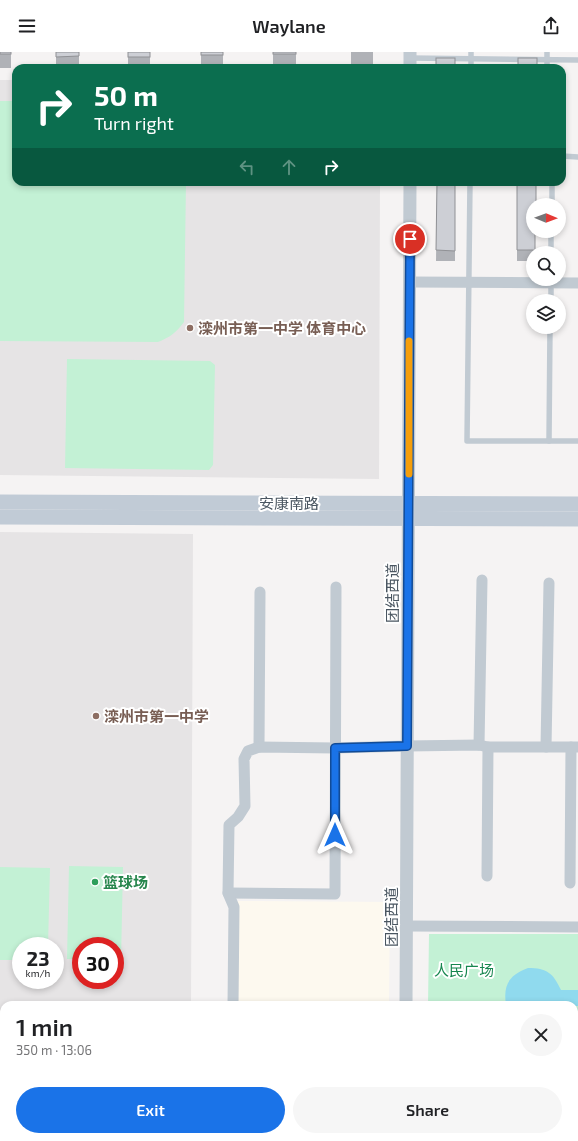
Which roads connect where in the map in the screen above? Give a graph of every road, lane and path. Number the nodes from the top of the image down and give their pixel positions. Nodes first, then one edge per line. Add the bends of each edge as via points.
1 (471, 52) edge
2 (547, 52) edge
3 (410, 59) edge
4 (471, 59) junction
5 (547, 60) junction
6 (578, 60) edge
7 (471, 64) edge
8 (547, 64) edge
9 (566, 156) edge
10 (578, 157) edge
11 (410, 186) edge
12 (470, 186) edge
13 (552, 186) edge
14 (552, 198) edge
15 (526, 281) edge
16 (409, 282) junction
17 (468, 282) junction
18 (566, 282) edge
19 (578, 283) edge
20 (550, 334) edge
21 (549, 441) junction
22 (578, 442) edge
23 (0, 502) edge
24 (578, 504) edge
25 (408, 510) junction
26 (0, 517) edge
27 (578, 519) edge
28 (482, 580) dead end
29 (549, 583) dead end
30 (336, 587) dead end
31 (260, 592) dead end
32 (407, 746) junction
33 (483, 746) junction
34 (259, 747) junction
35 (546, 747) junction
36 (575, 747) edge
37 (335, 748) junction
38 (486, 876) dead end
39 (570, 882) dead end
40 (228, 893) junction
41 (407, 926) junction
42 (578, 927) edge
43 (233, 1001) edge
44 (406, 1001) edge

1 - 4 lane
2 - 5 lane
3 - 4 lane
4 - 5 lane
4 - 7 lane
5 - 6 lane
5 - 8 lane
9 - 10 lane
11 - 16 street, 团结西道
12 - 17 lane
13 - 14 lane
15 - 17 street
16 - 17 street
16 - 25 street, 团结西道
17 - 21 lane via 467,441
18 - 19 street
20 - 21 lane
21 - 22 lane
23 - 25 main road, 安康南路
24 - 25 main road, 安康南路
25 - 26 main road, 安康南路
25 - 27 main road, 安康南路
25 - 32 street, 团结西道
28 - 33 street
29 - 35 street
30 - 37 street
31 - 34 street
32 - 33 street
32 - 37 street
32 - 41 street, 团结西道
33 - 35 street
33 - 38 street
34 - 37 street
34 - 40 street via 248,751 244,759 245,806 229,825
35 - 36 street
36 - 39 street
37 - 40 street via 335,894
40 - 43 street via 234,907
41 - 42 street
41 - 44 street, 团结西道

